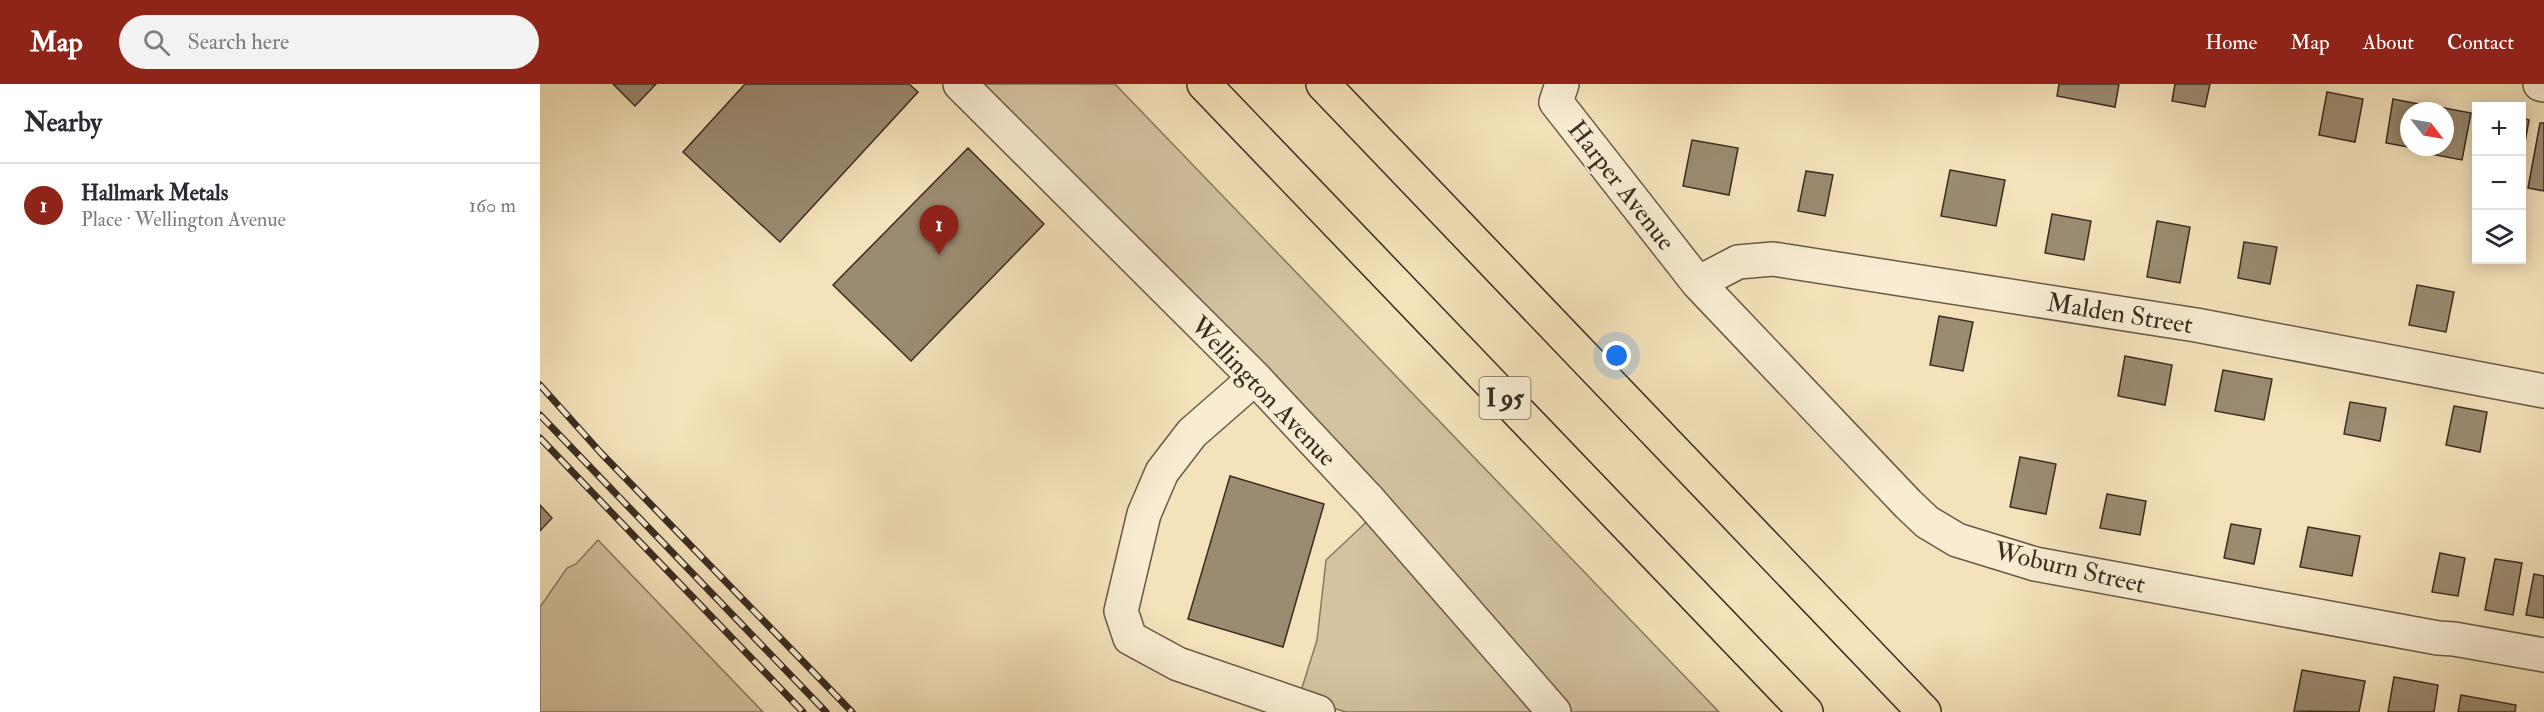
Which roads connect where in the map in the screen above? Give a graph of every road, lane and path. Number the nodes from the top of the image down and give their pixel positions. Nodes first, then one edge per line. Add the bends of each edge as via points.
1 (960, 84) edge
2 (1204, 84) edge
3 (1323, 84) edge
4 (1562, 84) edge
5 (1698, 283) junction
6 (1255, 378) junction
7 (2544, 391) edge
8 (2544, 655) edge
9 (1318, 712) edge
10 (1554, 712) edge
11 (1806, 712) edge
12 (1924, 712) edge

1 - 6 street, Wellington Avenue
2 - 11 highway, I 95
3 - 12 highway
4 - 5 street, Harper Avenue via 1557,102
5 - 7 street, Malden Street via 1738,262 1773,259 2196,325
5 - 8 street, Woburn Street via 1908,504 1927,522 1957,540 2035,564
6 - 9 street via 1192,433 1162,472 1144,514 1121,611 1130,638 1178,664
6 - 10 street, Wellington Avenue via 1369,500

